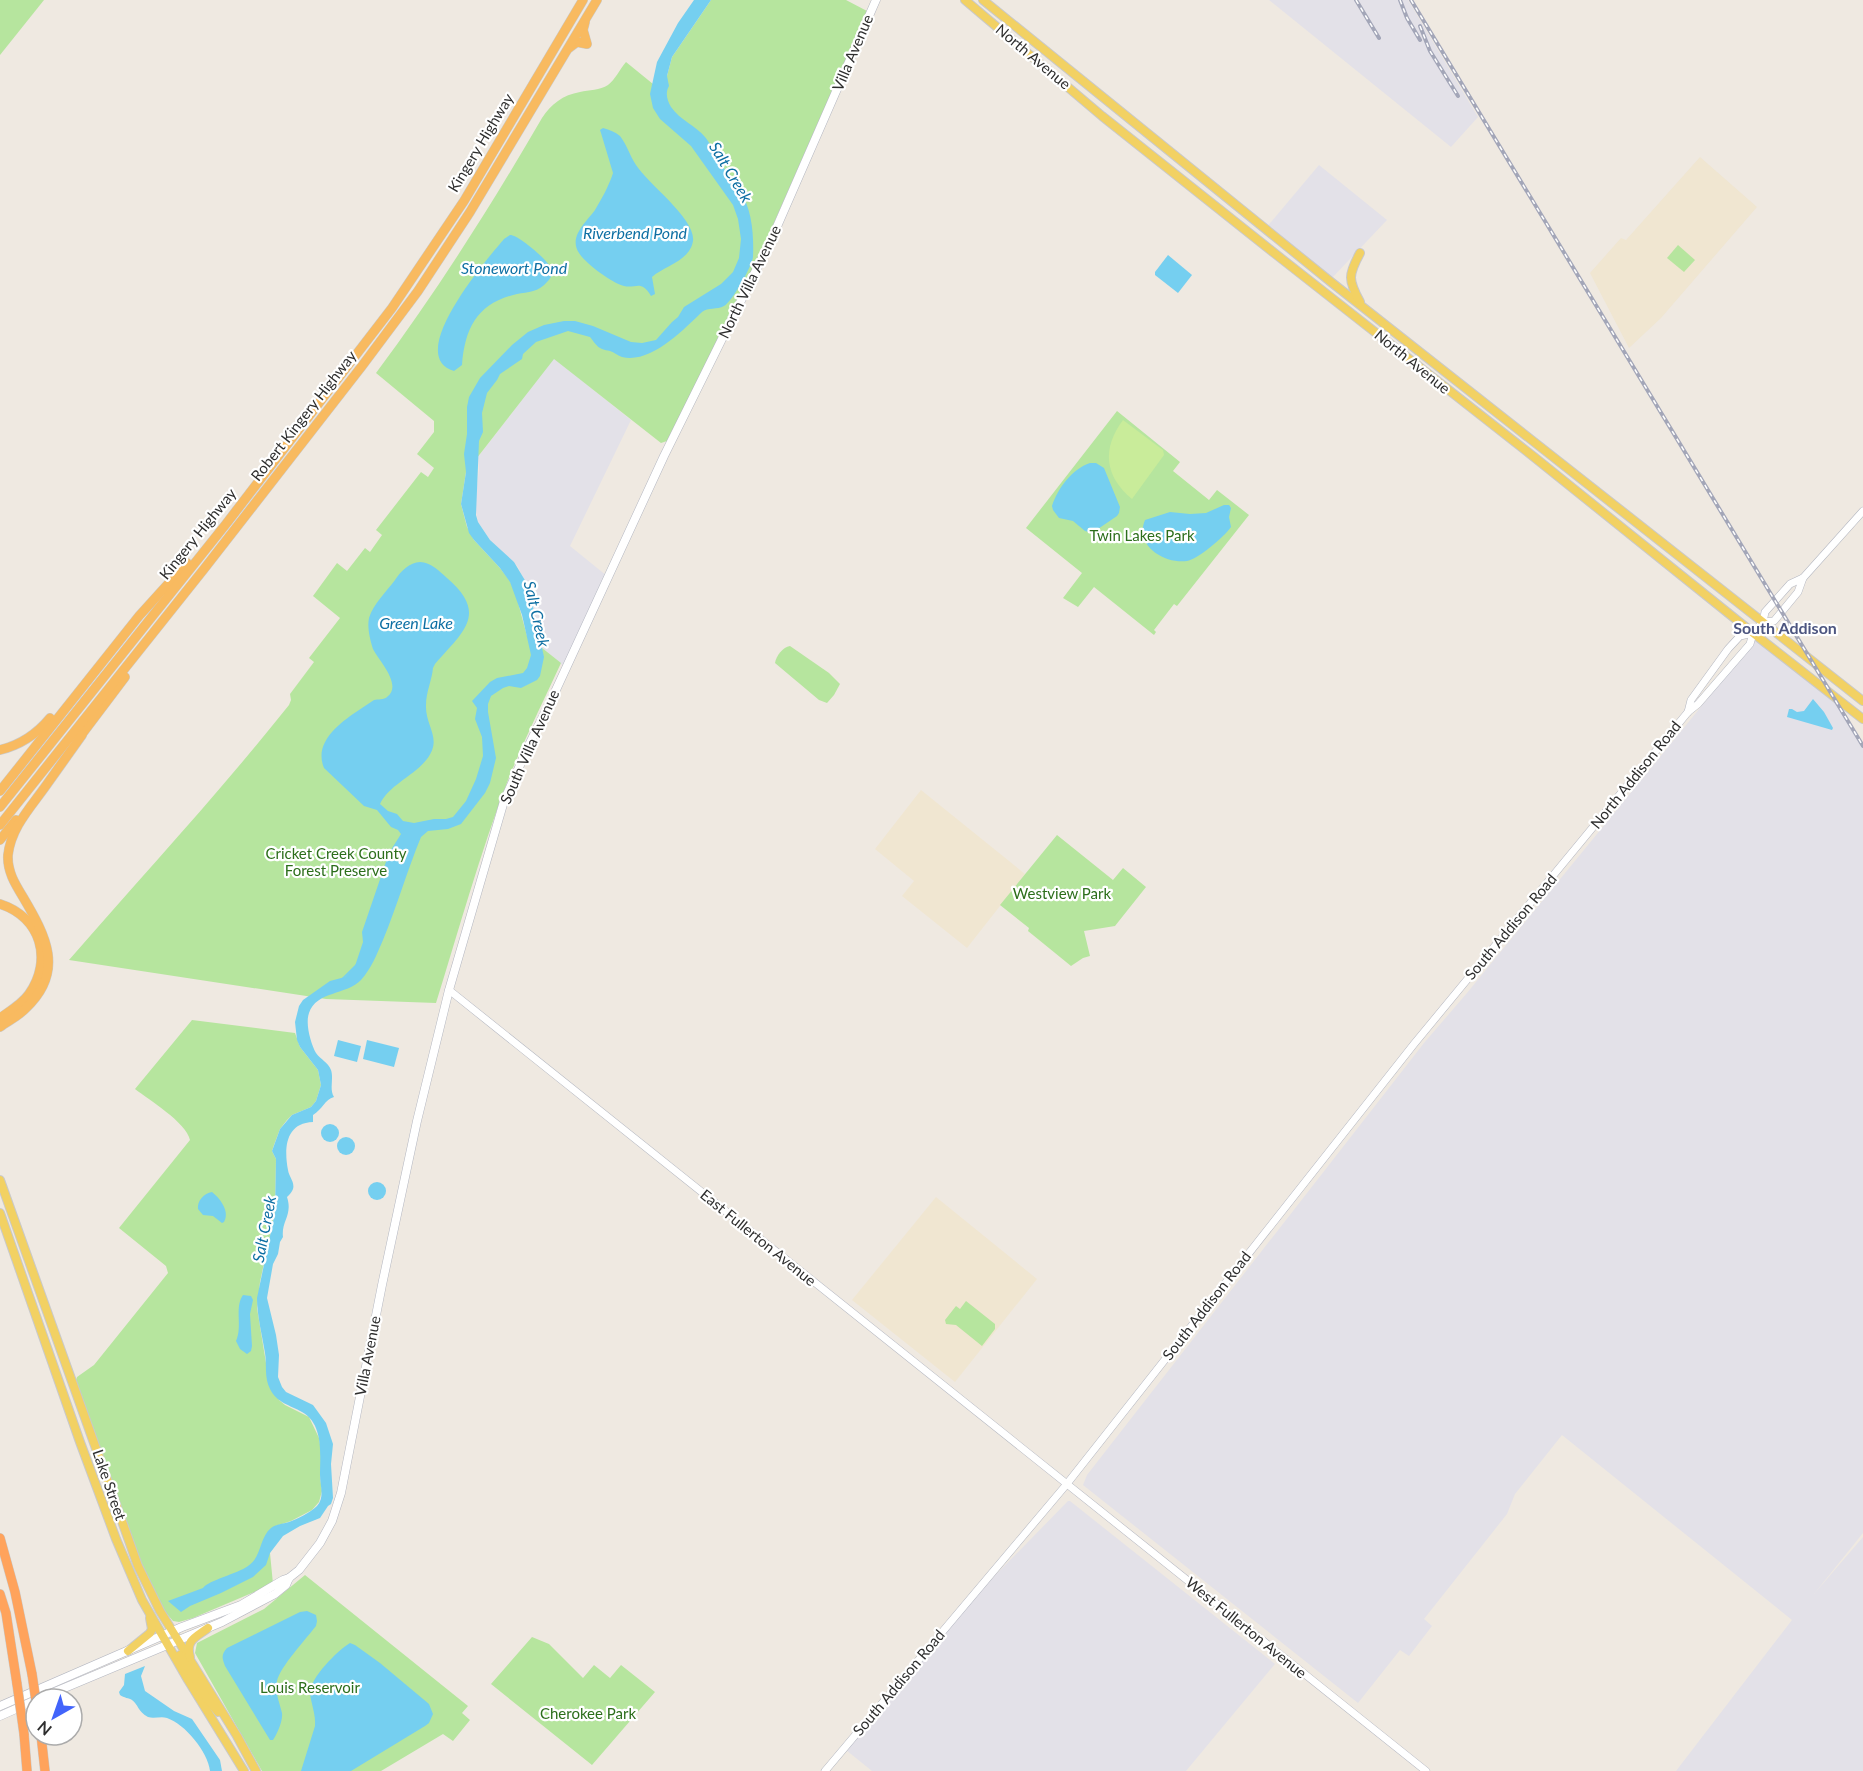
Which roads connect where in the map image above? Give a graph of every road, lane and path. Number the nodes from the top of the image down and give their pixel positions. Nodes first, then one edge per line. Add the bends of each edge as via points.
1 (583, 0) edge
2 (597, 0) edge
3 (876, 0) edge
4 (965, 0) edge
5 (983, 0) edge
6 (586, 16) junction
7 (561, 58) junction
8 (831, 106) joint
9 (1360, 253) dead end
10 (1362, 305) junction
11 (664, 456) joint
12 (249, 495) junction
13 (1863, 511) edge
14 (204, 568) junction
15 (1803, 578) junction
16 (1763, 622) junction
17 (1753, 633) junction
18 (102, 662) junction
19 (1863, 701) edge
20 (1688, 712) junction
21 (1863, 719) edge
22 (82, 735) junction
23 (0, 750) edge
24 (0, 791) edge
25 (0, 807) edge
26 (0, 825) edge
27 (1585, 838) joint
28 (0, 840) edge
29 (0, 904) edge
30 (449, 990) junction
31 (0, 1018) edge
32 (0, 1027) edge
33 (417, 1120) joint
34 (0, 1180) edge
35 (0, 1214) edge
36 (105, 1474) junction
37 (93, 1478) junction
38 (1066, 1485) junction
39 (0, 1538) edge
40 (116, 1539) junction
41 (289, 1578) junction
42 (0, 1594) edge
43 (150, 1615) junction
44 (208, 1628) junction
45 (167, 1639) junction
46 (128, 1651) junction
47 (195, 1668) junction
48 (34, 1687) edge
49 (66, 1687) edge
50 (0, 1706) edge
51 (24, 1706) edge
52 (0, 1716) edge
53 (225, 1717) junction
54 (42, 1747) edge
55 (27, 1771) edge
56 (45, 1771) edge
57 (244, 1771) edge
58 (256, 1771) edge
59 (825, 1771) edge
60 (1426, 1771) edge

1 - 12 highway, Kingery Highway via 429,257
2 - 6 highway, Robert Kingery Highway
3 - 8 main road, Villa Avenue
4 - 17 main road, North Avenue via 1102,116
5 - 10 main road, North Avenue
6 - 7 highway, Robert Kingery Highway
6 - 7 highway via 583,30 587,44 573,44
7 - 14 highway, Robert Kingery Highway via 418,291
8 - 11 main road, North Villa Avenue via 772,238
9 - 10 main road via 1350,280
10 - 16 main road, North Avenue
11 - 30 main road, South Villa Avenue via 504,801
12 - 18 highway
12 - 25 highway, Kingery Highway
13 - 15 street, North Addison Road
14 - 22 highway
14 - 26 highway, Robert Kingery Highway
15 - 16 street, North Addison Road via 1790,584 1765,612
15 - 16 street, North Addison Road via 1798,592 1774,621
16 - 17 street, North Addison Road
16 - 19 main road, North Avenue
17 - 20 street, North Addison Road via 1750,644 1727,672
17 - 20 street, North Addison Road via 1740,636 1724,654 1691,700
17 - 21 main road, North Avenue
18 - 23 highway via 38,731
18 - 24 highway
20 - 27 street, North Addison Road
22 - 28 highway
22 - 32 highway via 19,822 10,843 11,876 45,937 50,958 48,975 36,998
27 - 38 street, South Addison Road via 1414,1044
29 - 31 highway via 29,924 40,944 43,960 29,994
30 - 33 main road, South Villa Avenue
30 - 38 street, East Fullerton Avenue
33 - 41 main road, Villa Avenue via 341,1494 320,1543
34 - 36 main road, Lake Street
35 - 37 main road, Lake Street
36 - 37 main road
36 - 45 main road, Lake Street
37 - 40 main road, Lake Street
38 - 59 street, South Addison Road
38 - 60 street, West Fullerton Avenue
39 - 48 highway, bridge
40 - 43 main road, Lake Street
40 - 45 main road via 125,1550
41 - 44 main road, Villa Avenue via 268,1599
41 - 45 main road, Villa Avenue
42 - 55 highway, bridge via 17,1684
43 - 45 main road, Lake Street
43 - 46 main road via 150,1633
44 - 45 main road, Villa Avenue
44 - 47 main road via 189,1644
45 - 46 main road
45 - 47 main road, Lake Street
45 - 49 main road
45 - 53 main road via 214,1709
45 - 57 main road, Lake Street
46 - 50 main road
47 - 53 main road, Lake Street
51 - 52 main road
53 - 58 main road, Lake Street
54 - 56 highway

